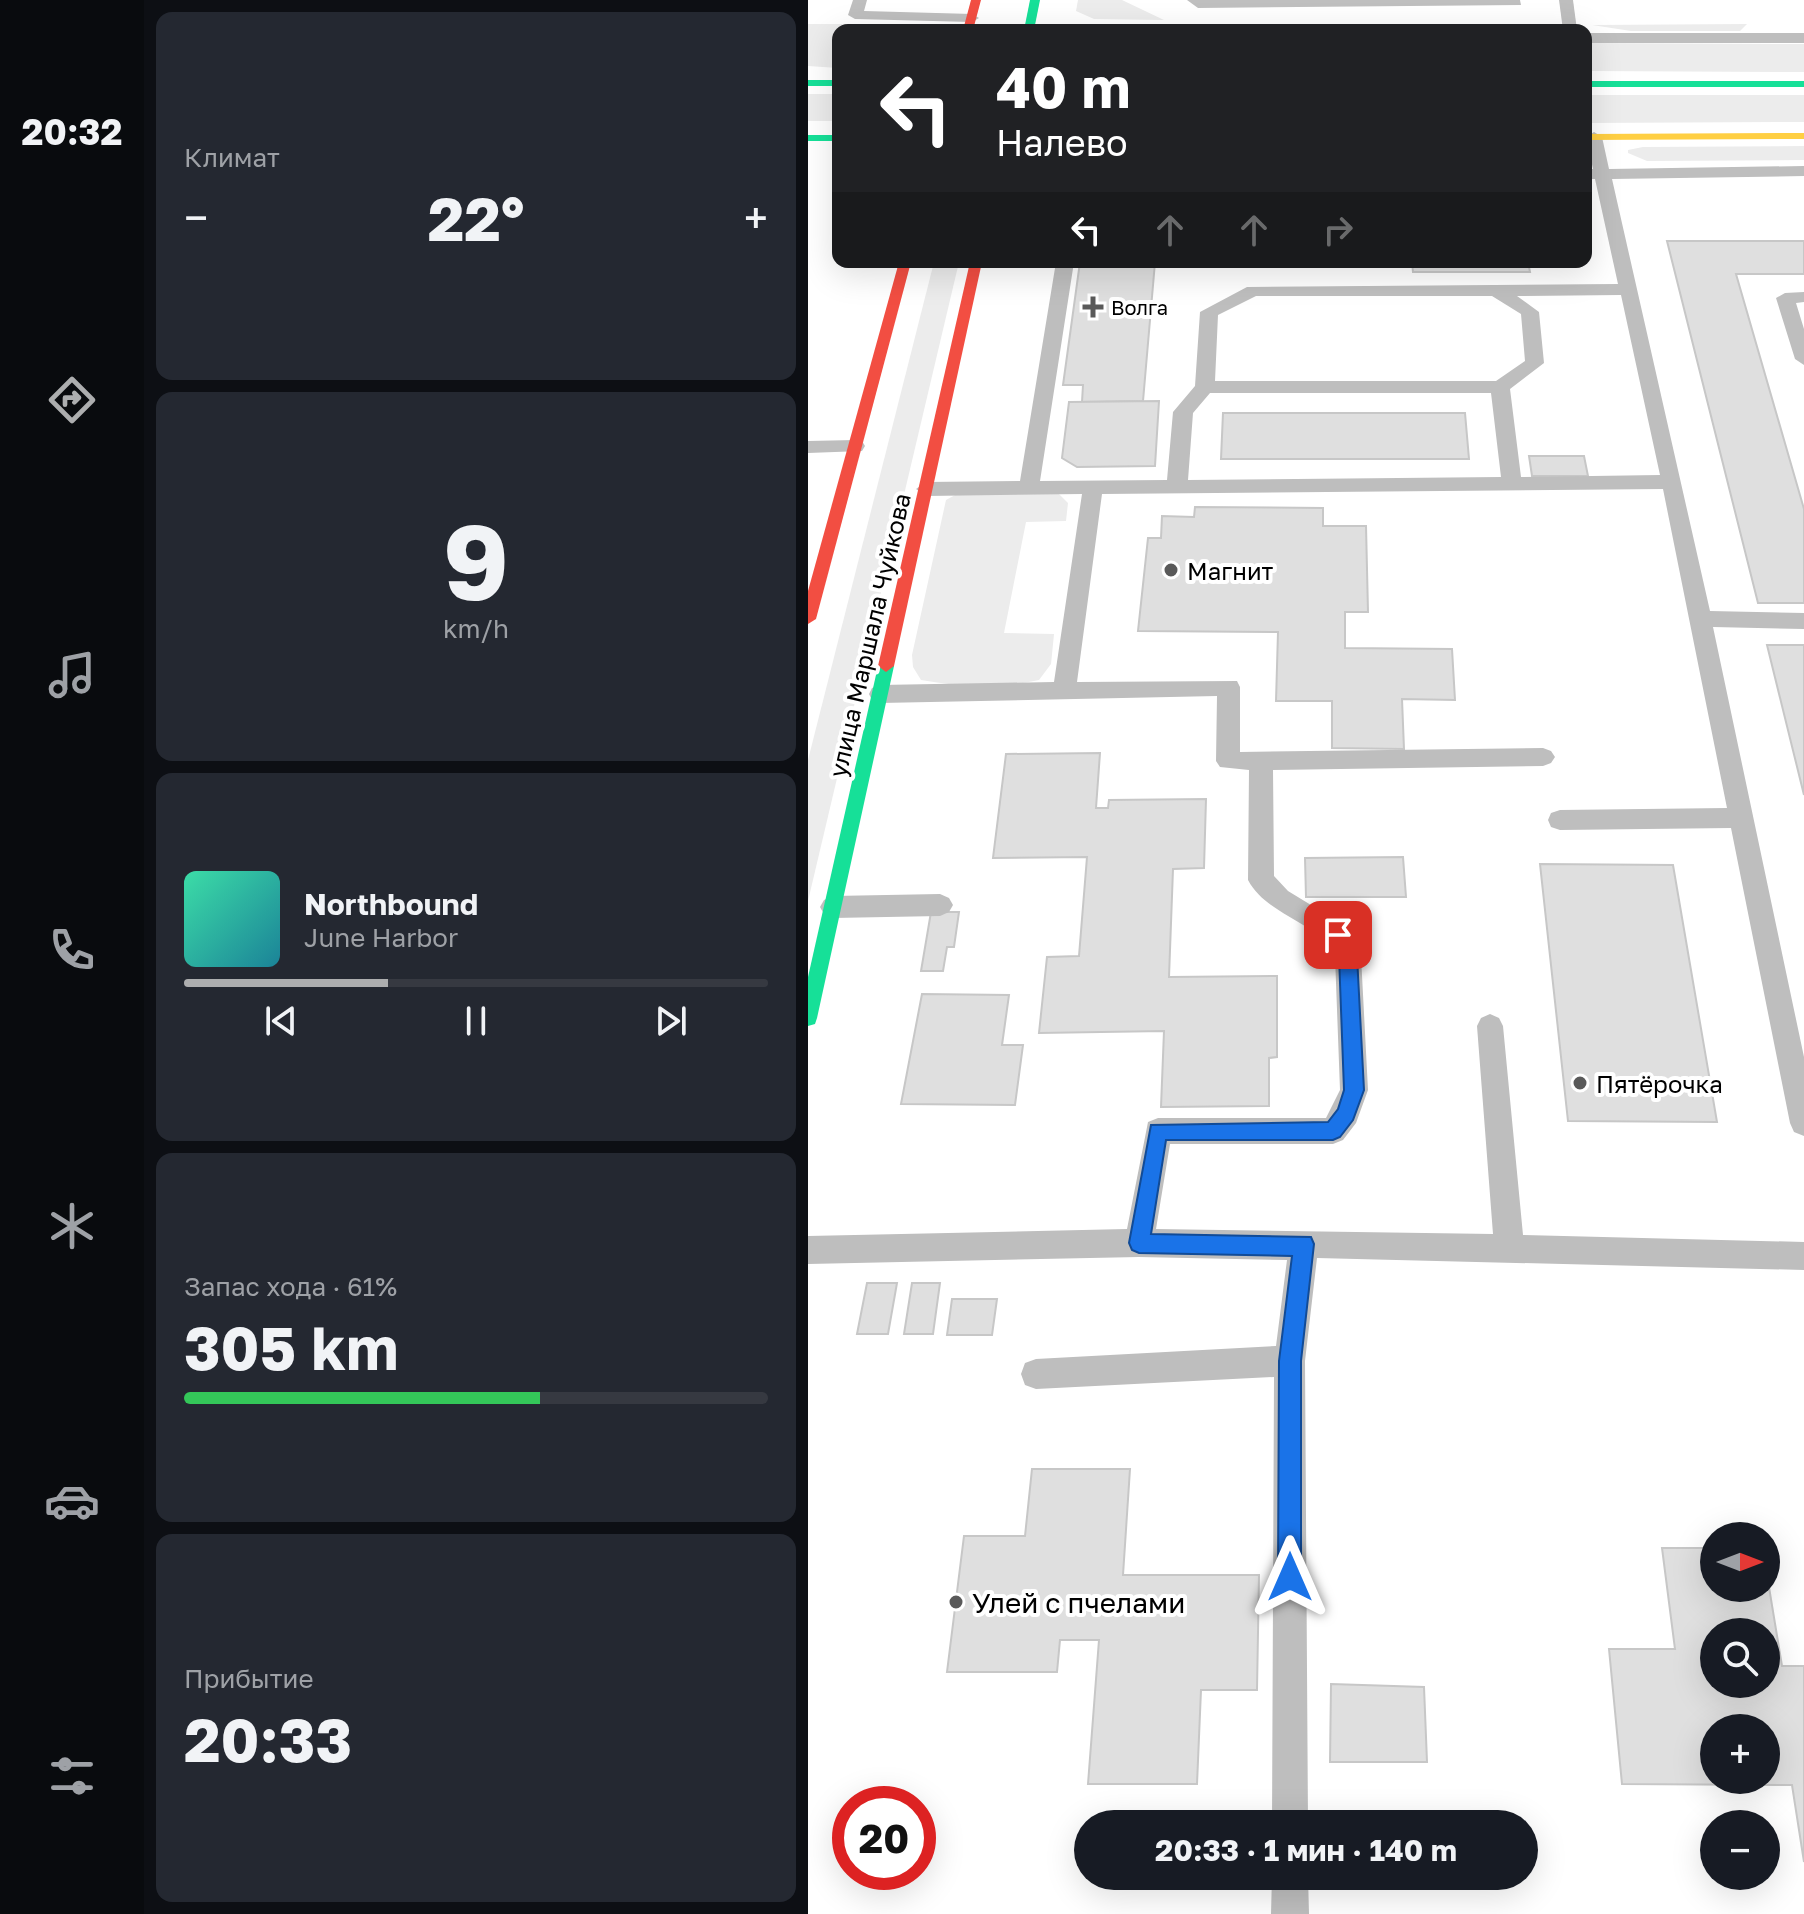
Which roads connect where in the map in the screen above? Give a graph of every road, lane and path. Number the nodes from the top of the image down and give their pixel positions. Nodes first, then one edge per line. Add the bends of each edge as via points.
1 (860, 0) edge
2 (1035, 0) edge
3 (1566, 0) edge
4 (972, 16) edge
5 (1030, 24) edge
6 (1569, 24) edge
7 (1592, 38) edge
8 (1804, 38) edge
9 (808, 83) edge
10 (832, 83) edge
11 (1592, 84) edge
12 (1804, 84) edge
13 (1804, 136) edge
14 (1592, 137) edge
15 (808, 138) edge
16 (832, 138) edge
17 (1804, 171) edge
18 (1593, 173) edge
19 (903, 268) edge
20 (975, 268) edge
21 (1064, 268) edge
22 (1627, 289) junction
23 (1496, 291) junction
24 (1804, 297) edge
25 (1804, 359) edge
26 (1205, 387) junction
27 (1500, 387) junction
28 (855, 446) junction
29 (808, 447) edge
30 (1672, 482) junction
31 (1512, 483) junction
32 (1177, 487) junction
33 (1029, 488) junction
34 (1093, 488) junction
35 (926, 489) junction
36 (808, 619) edge
37 (1700, 619) junction
38 (1804, 621) edge
39 (1064, 690) junction
40 (880, 694) junction
41 (1543, 757) dead end
42 (1261, 761) junction
43 (1741, 818) junction
44 (1560, 820) dead end
45 (940, 905) dead end
46 (833, 907) junction
47 (808, 1018) edge
48 (1490, 1026) dead end
49 (1804, 1123) edge
50 (1139, 1243) junction
51 (1304, 1244) junction
52 (1509, 1247) junction
53 (808, 1250) edge
54 (1804, 1256) edge
55 (1290, 1361) junction
56 (1036, 1374) dead end
57 (1290, 1810) edge
58 (1290, 1890) edge
59 (1290, 1914) edge

1 - 4 lane via 855,15
2 - 5 main road
3 - 6 lane
7 - 8 lane
9 - 10 main road
11 - 12 main road
13 - 14 main road
15 - 16 main road
17 - 18 lane
18 - 22 lane
19 - 28 main road
20 - 35 main road, улица Маршала Чуйкова
21 - 33 lane
22 - 23 lane
22 - 30 lane
23 - 26 lane via 1253,291 1209,312
23 - 27 lane via 1530,312 1535,363
24 - 25 lane via 1785,298
26 - 27 lane
26 - 32 lane via 1183,412
27 - 31 lane
28 - 29 lane
28 - 36 main road
30 - 31 lane
30 - 37 lane
31 - 32 lane
32 - 34 lane
33 - 34 lane
33 - 35 lane
34 - 39 lane
35 - 40 main road, улица Маршала Чуйкова
37 - 38 lane
37 - 43 lane
39 - 40 lane
39 - 42 lane via 1229,687 1228,761
40 - 46 main road, улица Маршала Чуйкова
41 - 42 lane
42 - 50 lane via 1261,880 1279,898 1338,935 1348,956 1354,1090 1333,1131 1158,1131
43 - 44 lane
43 - 49 lane
45 - 46 lane
46 - 47 main road, улица Маршала Чуйкова
48 - 52 lane
50 - 51 lane
50 - 53 lane
51 - 52 lane
51 - 55 lane
52 - 54 lane
55 - 56 lane
55 - 57 lane
58 - 59 lane

